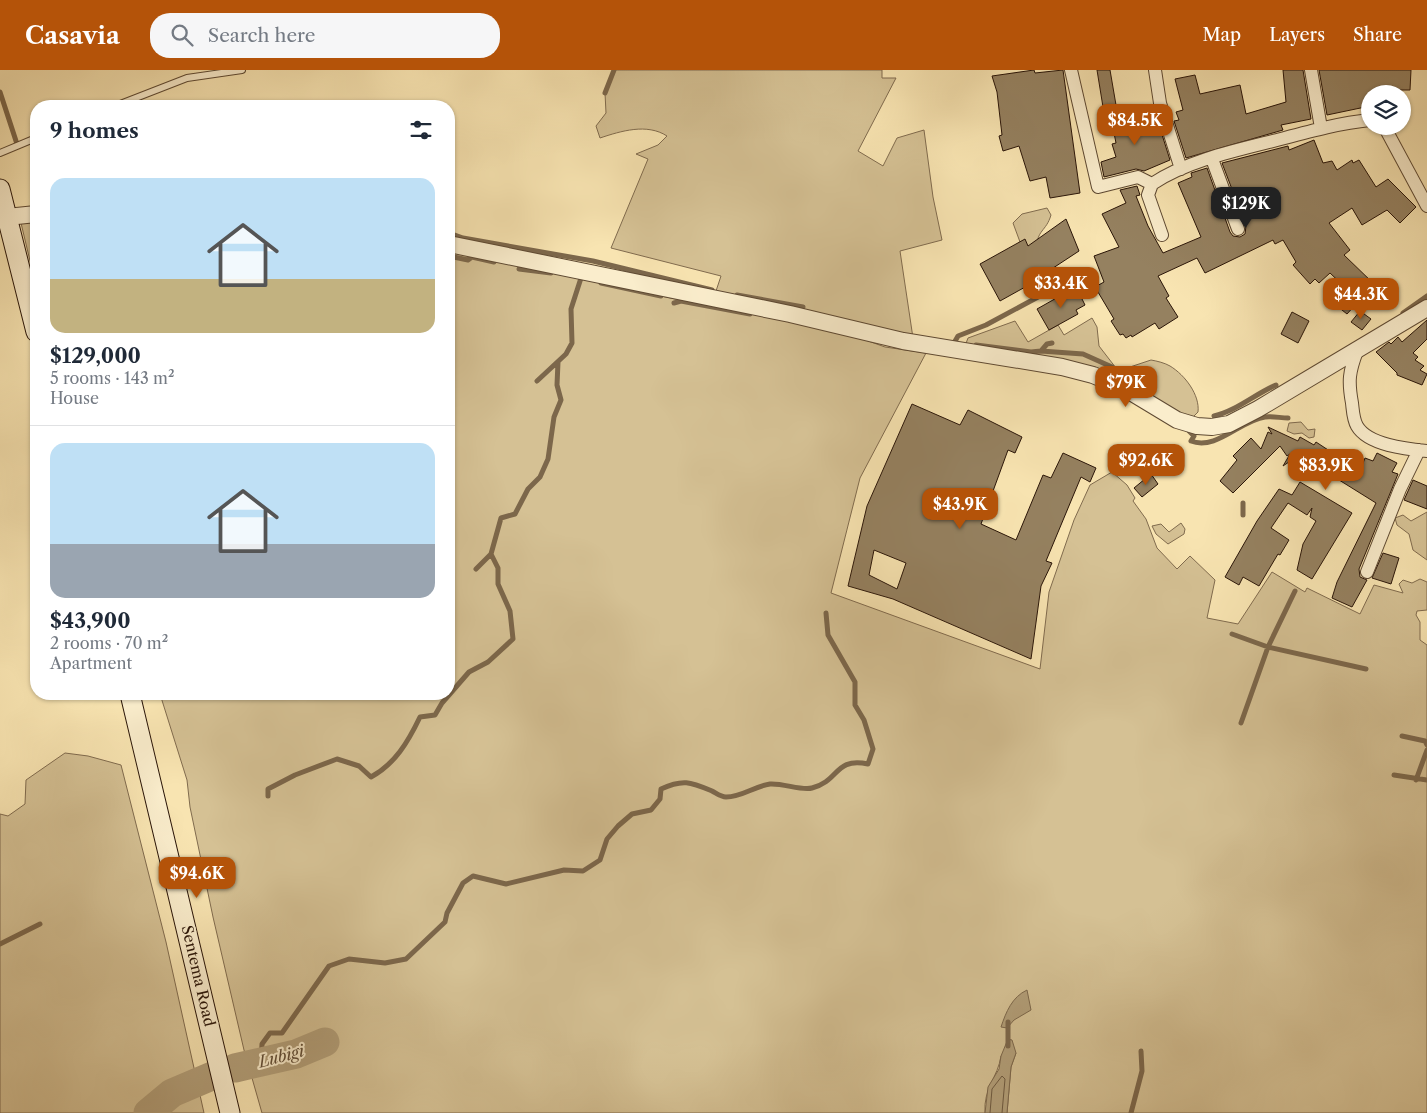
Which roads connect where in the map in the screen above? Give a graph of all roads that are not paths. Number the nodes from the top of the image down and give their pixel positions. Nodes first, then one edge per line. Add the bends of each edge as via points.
1 (242, 70) edge
2 (1071, 70) edge
3 (1155, 70) edge
4 (1311, 70) edge
5 (130, 100) edge
6 (1361, 121) edge
7 (1321, 128) junction
8 (1389, 135) edge
9 (30, 140) edge
10 (0, 153) edge
11 (1212, 159) junction
12 (1181, 169) junction
13 (1152, 184) junction
14 (0, 189) edge
15 (1427, 206) edge
16 (30, 215) edge
17 (7, 217) junction
18 (1238, 229) dead end
19 (1162, 235) dead end
20 (455, 245) edge
21 (30, 308) edge
22 (1427, 308) edge
23 (1357, 351) junction
24 (1423, 451) edge
25 (1367, 572) dead end
26 (131, 700) edge
27 (230, 1113) edge

1 - 5 lane via 187,78
2 - 13 street via 1098,187 1138,177
3 - 12 street via 1160,102
4 - 7 street
6 - 7 street
7 - 11 street
8 - 15 street
9 - 10 lane
11 - 12 street
11 - 18 street
12 - 13 street
13 - 19 street via 1148,195
14 - 17 main road
16 - 17 street
17 - 21 main road
20 - 23 street via 790,314 903,341 1062,367 1124,388 1177,420 1197,426 1229,424
22 - 23 street
23 - 24 street via 1348,380 1357,426 1365,436 1399,448
24 - 25 street via 1400,489
26 - 27 main road, Sentema Road

